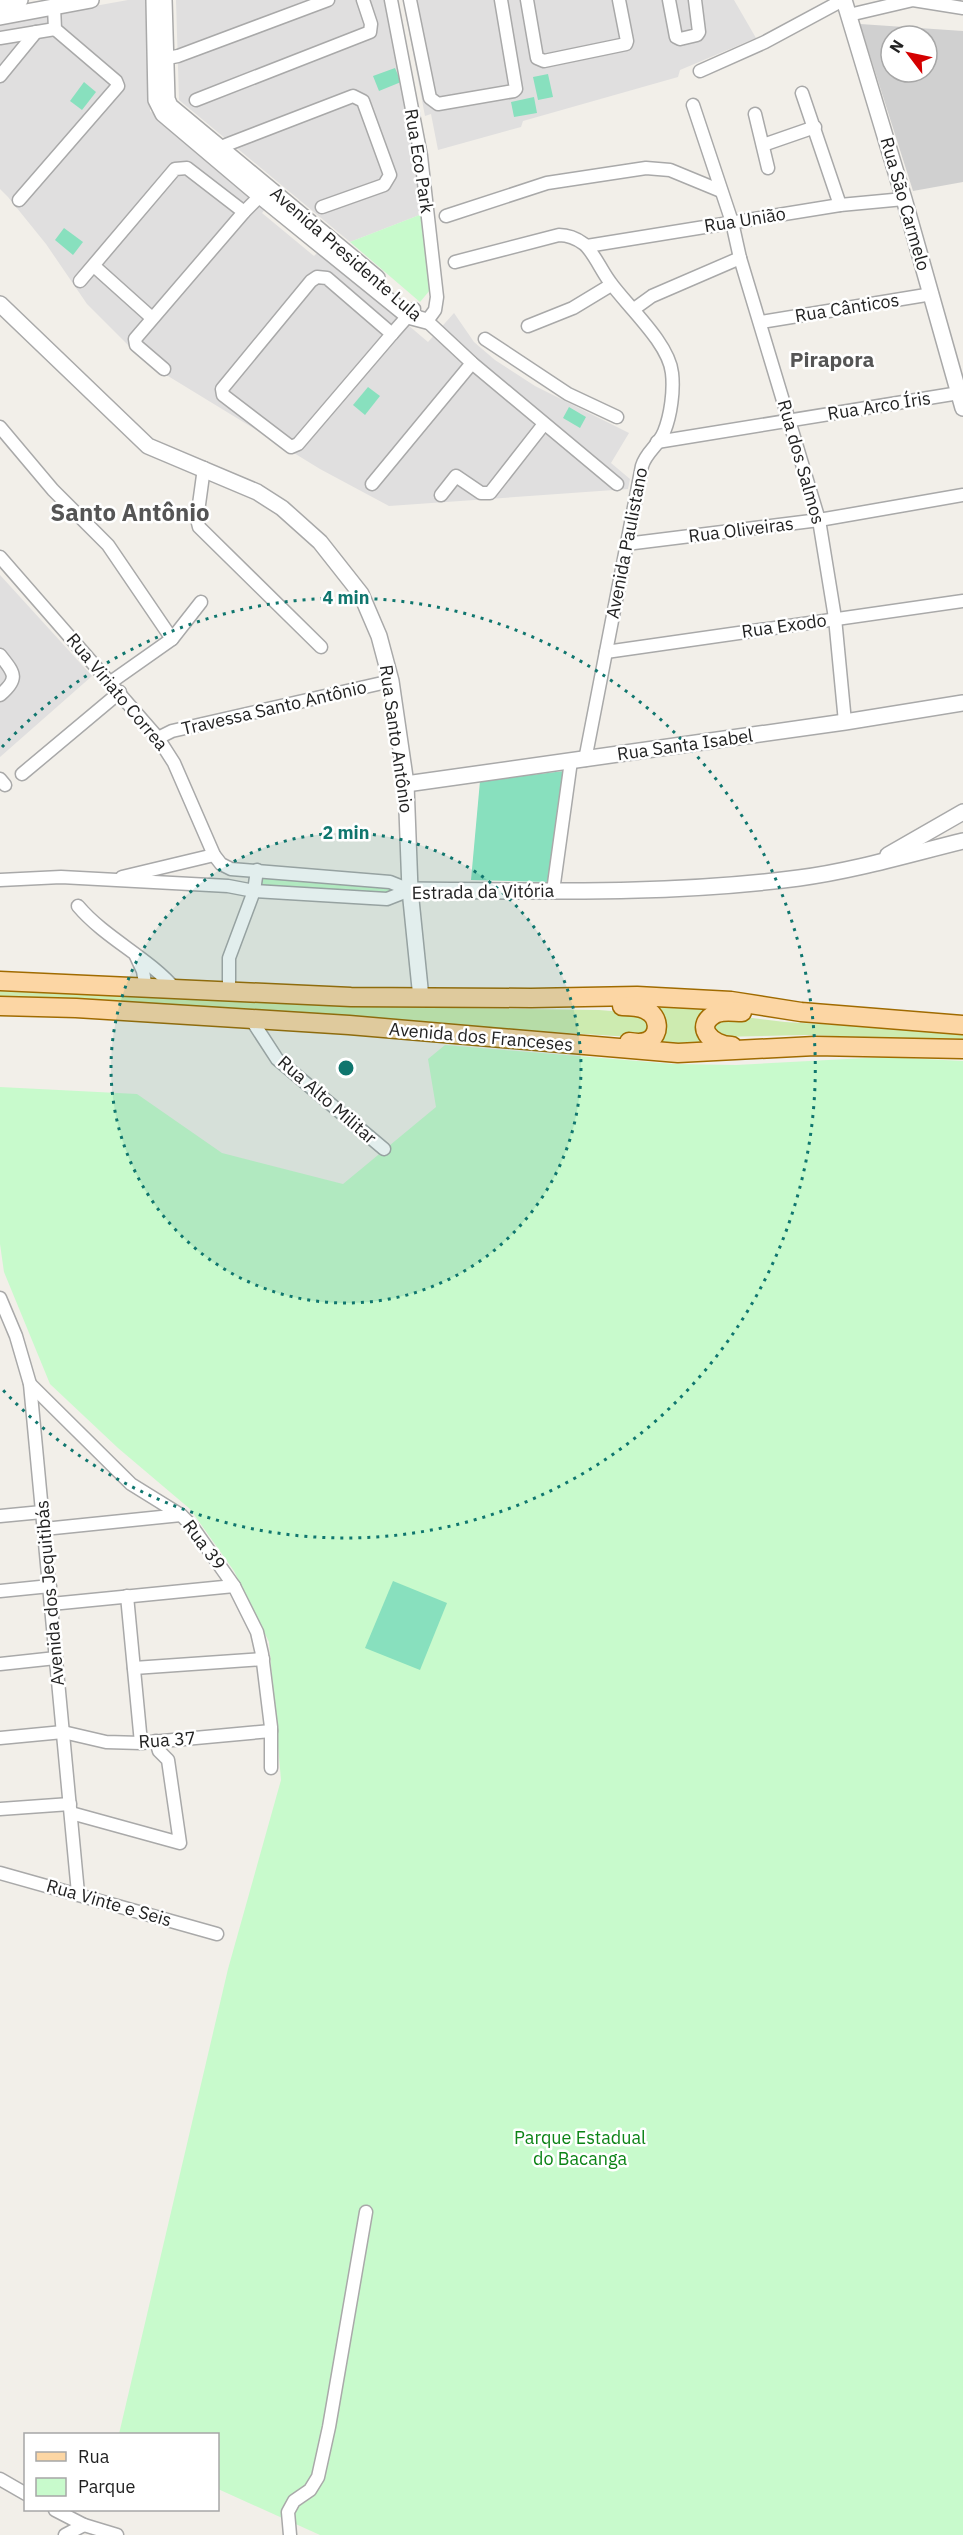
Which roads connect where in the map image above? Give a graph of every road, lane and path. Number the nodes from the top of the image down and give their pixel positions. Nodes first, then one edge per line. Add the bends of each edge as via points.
1 (20, 0) edge
2 (91, 0) edge
3 (154, 0) edge
4 (164, 0) edge
5 (328, 0) edge
6 (363, 0) edge
7 (391, 0) edge
8 (410, 0) edge
9 (501, 0) edge
10 (527, 0) edge
11 (619, 0) edge
12 (669, 0) edge
13 (695, 0) edge
14 (0, 3) edge
15 (845, 5) edge
16 (54, 7) junction
17 (963, 8) edge
18 (0, 17) edge
19 (55, 29) junction
20 (36, 32) junction
21 (0, 38) edge
22 (161, 60) junction
23 (700, 71) dead end
24 (0, 76) edge
25 (802, 93) dead end
26 (196, 100) dead end
27 (693, 105) dead end
28 (755, 114) dead end
29 (815, 127) junction
30 (763, 145) junction
31 (217, 152) junction
32 (768, 168) dead end
33 (721, 190) junction
34 (264, 192) junction
35 (904, 199) junction
36 (20, 200) dead end
37 (840, 205) junction
38 (322, 207) dead end
39 (244, 212) junction
40 (446, 216) dead end
41 (732, 222) junction
42 (587, 246) junction
43 (740, 258) junction
44 (455, 262) dead end
45 (93, 266) junction
46 (80, 281) dead end
47 (611, 285) junction
48 (932, 294) junction
49 (0, 304) edge
50 (634, 309) junction
51 (411, 313) junction
52 (152, 318) junction
53 (427, 321) junction
54 (761, 322) junction
55 (528, 326) dead end
56 (392, 334) junction
57 (485, 339) dead end
58 (472, 363) junction
59 (164, 369) dead end
60 (961, 401) edge
61 (617, 417) dead end
62 (789, 419) junction
63 (544, 424) junction
64 (0, 427) edge
65 (657, 442) junction
66 (204, 468) junction
67 (372, 484) dead end
68 (617, 484) dead end
69 (441, 495) dead end
70 (963, 495) edge
71 (819, 520) junction
72 (626, 544) junction
73 (0, 557) edge
74 (963, 601) edge
75 (201, 602) dead end
76 (835, 618) junction
77 (172, 639) junction
78 (321, 647) dead end
79 (606, 652) junction
80 (0, 655) edge
81 (391, 681) junction
82 (111, 682) junction
83 (120, 692) junction
84 (0, 695) edge
85 (963, 703) edge
86 (845, 722) junction
87 (158, 738) junction
88 (578, 760) junction
89 (22, 774) dead end
90 (406, 784) junction
91 (963, 812) edge
92 (963, 841) edge
93 (214, 855) junction
94 (878, 861) junction
95 (257, 870) junction
96 (0, 880) edge
97 (109, 880) junction
98 (410, 890) junction
99 (254, 891) junction
100 (553, 891) junction
101 (78, 906) dead end
102 (135, 955) junction
103 (0, 981) edge
104 (146, 989) junction
105 (176, 990) junction
106 (229, 993) junction
107 (421, 998) junction
108 (531, 998) junction
109 (0, 1006) edge
110 (801, 1012) junction
111 (251, 1019) junction
112 (963, 1025) edge
113 (520, 1039) junction
114 (815, 1046) junction
115 (963, 1049) edge
116 (384, 1149) dead end
117 (0, 1298) edge
118 (30, 1384) junction
119 (42, 1512) junction
120 (181, 1515) junction
121 (0, 1516) edge
122 (44, 1529) junction
123 (50, 1586) junction
124 (234, 1586) junction
125 (0, 1591) edge
126 (128, 1596) junction
127 (51, 1604) junction
128 (56, 1658) junction
129 (263, 1659) junction
130 (0, 1664) edge
131 (134, 1668) junction
132 (271, 1731) junction
133 (63, 1732) junction
134 (0, 1738) edge
135 (156, 1742) junction
136 (141, 1743) junction
137 (271, 1768) dead end
138 (70, 1808) junction
139 (0, 1809) edge
140 (0, 1873) edge
141 (78, 1893) junction
142 (217, 1934) dead end
143 (366, 2212) dead end
144 (0, 2479) edge
145 (24, 2493) edge
146 (57, 2511) edge
147 (87, 2529) edge
148 (64, 2535) edge
149 (117, 2535) edge
150 (290, 2535) edge

1 - 14 street
2 - 16 street
3 - 22 street, Avenida Presidente Lula
4 - 22 street, Avenida Presidente Lula
5 - 22 street
6 - 26 street via 372,24 370,32
7 - 53 street, Rua Eco Park via 421,156 437,297 435,310
8 - 9 street via 430,98 438,104 516,89
10 - 11 street via 537,57 544,61 626,44
12 - 13 street via 676,37 680,39 699,32
15 - 17 street via 913,0
15 - 23 street
15 - 35 street, Rua São Carmelo
16 - 18 street
16 - 19 street
19 - 20 street
19 - 36 street via 118,86
20 - 21 street
20 - 24 street
22 - 31 street, Avenida Presidente Lula via 158,107
25 - 29 street
27 - 33 street, Rua dos Salmos
28 - 30 street
29 - 30 street
29 - 37 street
30 - 32 street
31 - 34 street, Avenida Presidente Lula
31 - 38 street via 358,97 363,101 390,175 384,185
33 - 40 street via 670,170 646,168 547,183
33 - 41 street, Rua dos Salmos
34 - 39 street
34 - 51 street, Avenida Presidente Lula
35 - 37 street, Rua União
35 - 48 street, Rua São Carmelo
37 - 41 street, Rua União
39 - 45 street via 187,168 179,167
39 - 52 street
41 - 42 street, Rua União
41 - 43 street, Rua dos Salmos
42 - 44 street via 570,236 559,235
42 - 47 street, Avenida Paulistano
43 - 50 street via 652,296
43 - 54 street, Rua dos Salmos
45 - 46 street
45 - 52 street
47 - 50 street, Avenida Paulistano
47 - 55 street via 573,308
48 - 54 street, Rua Cânticos
48 - 60 street, Rua São Carmelo
49 - 66 street, Rua Santo Antônio via 148,446
50 - 65 street, Avenida Paulistano via 666,354 672,374 670,409 664,433
51 - 53 street, Avenida Presidente Lula
51 - 56 street
52 - 59 street via 135,342
53 - 58 street
54 - 62 street, Rua dos Salmos
56 - 56 street via 327,278 317,278 223,386 222,392 286,445 295,447
57 - 61 street via 568,394
58 - 63 street
58 - 67 street
60 - 62 street, Rua Arco Íris
62 - 65 street, Rua Arco Íris
62 - 71 street, Rua dos Salmos
63 - 68 street
63 - 69 street via 490,493 481,493 456,476
64 - 77 street via 53,490 108,545
65 - 72 street, Avenida Paulistano via 644,458
66 - 78 street via 199,527
66 - 81 street, Rua Santo Antônio via 270,499 320,542 361,594 379,636
70 - 71 street, Rua Oliveiras
71 - 72 street, Rua Oliveiras
71 - 76 street, Rua dos Salmos
72 - 79 street, Avenida Paulistano
73 - 82 street, Rua Viriato Correa
74 - 76 street, Rua Exodo
75 - 77 street
76 - 79 street, Rua Exodo
76 - 86 street, Rua dos Salmos
77 - 82 street
79 - 88 street, Avenida Paulistano
80 - 84 street via 14,676
81 - 87 street, Travessa Santo Antônio via 172,731
81 - 90 street, Rua Santo Antônio
82 - 83 street, Rua Viriato Correa
83 - 87 street, Rua Viriato Correa
83 - 89 street
85 - 86 street, Rua Santa Isabel
86 - 88 street, Rua Santa Isabel
87 - 93 street, Rua Viriato Correa via 174,763
88 - 90 street, Rua Santa Isabel
88 - 100 street, Avenida Paulistano
90 - 98 street, Rua Santo Antônio
91 - 94 street
92 - 94 street, Estrada da Vitória
93 - 95 street via 226,867
93 - 97 street
94 - 100 street, Estrada da Vitória via 802,878 741,885
95 - 98 street via 390,882
95 - 99 street
96 - 97 street, Estrada da Vitória
97 - 99 street, Estrada da Vitória via 228,886
98 - 99 street, Estrada da Vitória via 387,899
98 - 100 street, Estrada da Vitória
98 - 107 street, Rua Santo Antônio
99 - 106 street via 229,958
101 - 102 street
102 - 104 street
102 - 105 street
103 - 104 main road, Avenida dos Franceses
104 - 105 main road, Avenida dos Franceses
105 - 106 main road, Avenida dos Franceses
106 - 107 main road, Avenida dos Franceses
107 - 108 main road, Avenida dos Franceses
108 - 110 main road, Avenida dos Franceses via 637,996 731,1001
108 - 113 main road via 642,1008 654,1016 657,1028 654,1036 641,1043
109 - 111 main road, Avenida dos Franceses
110 - 112 main road, Avenida dos Franceses
110 - 114 main road via 723,1011 711,1018 706,1030 712,1041 724,1046
111 - 113 main road, Avenida dos Franceses
111 - 116 street, Rua Alto Militar via 277,1059
113 - 114 main road, Avenida dos Franceses via 678,1053
114 - 115 main road, Avenida dos Franceses
117 - 118 street, Avenida dos Jequitibás
118 - 119 street, Avenida dos Jequitibás
118 - 120 street, Rua 39 via 131,1484
119 - 121 street
119 - 122 street, Avenida dos Jequitibás
120 - 122 street
120 - 124 street, Rua 39
122 - 123 street, Avenida dos Jequitibás
123 - 125 street
123 - 127 street, Avenida dos Jequitibás
124 - 126 street
124 - 129 street, Rua 39 via 257,1632
126 - 127 street
126 - 131 street
127 - 128 street, Avenida dos Jequitibás
128 - 130 street
128 - 133 street, Avenida dos Jequitibás
129 - 131 street
129 - 132 street, Rua 39
131 - 136 street
132 - 135 street, Rua 37
132 - 137 street, Rua 39
133 - 134 street, Rua 37
133 - 136 street, Rua 37 via 106,1742
133 - 138 street, Avenida dos Jequitibás
135 - 136 street, Rua 37
135 - 138 street via 168,1760 180,1843
138 - 139 street
138 - 141 street, Avenida dos Jequitibás
140 - 141 street, Rua Vinte e Seis
141 - 142 street, Rua Vinte e Seis
143 - 150 street via 318,2476 288,2512
144 - 145 street
146 - 147 street
147 - 148 street
147 - 149 street

